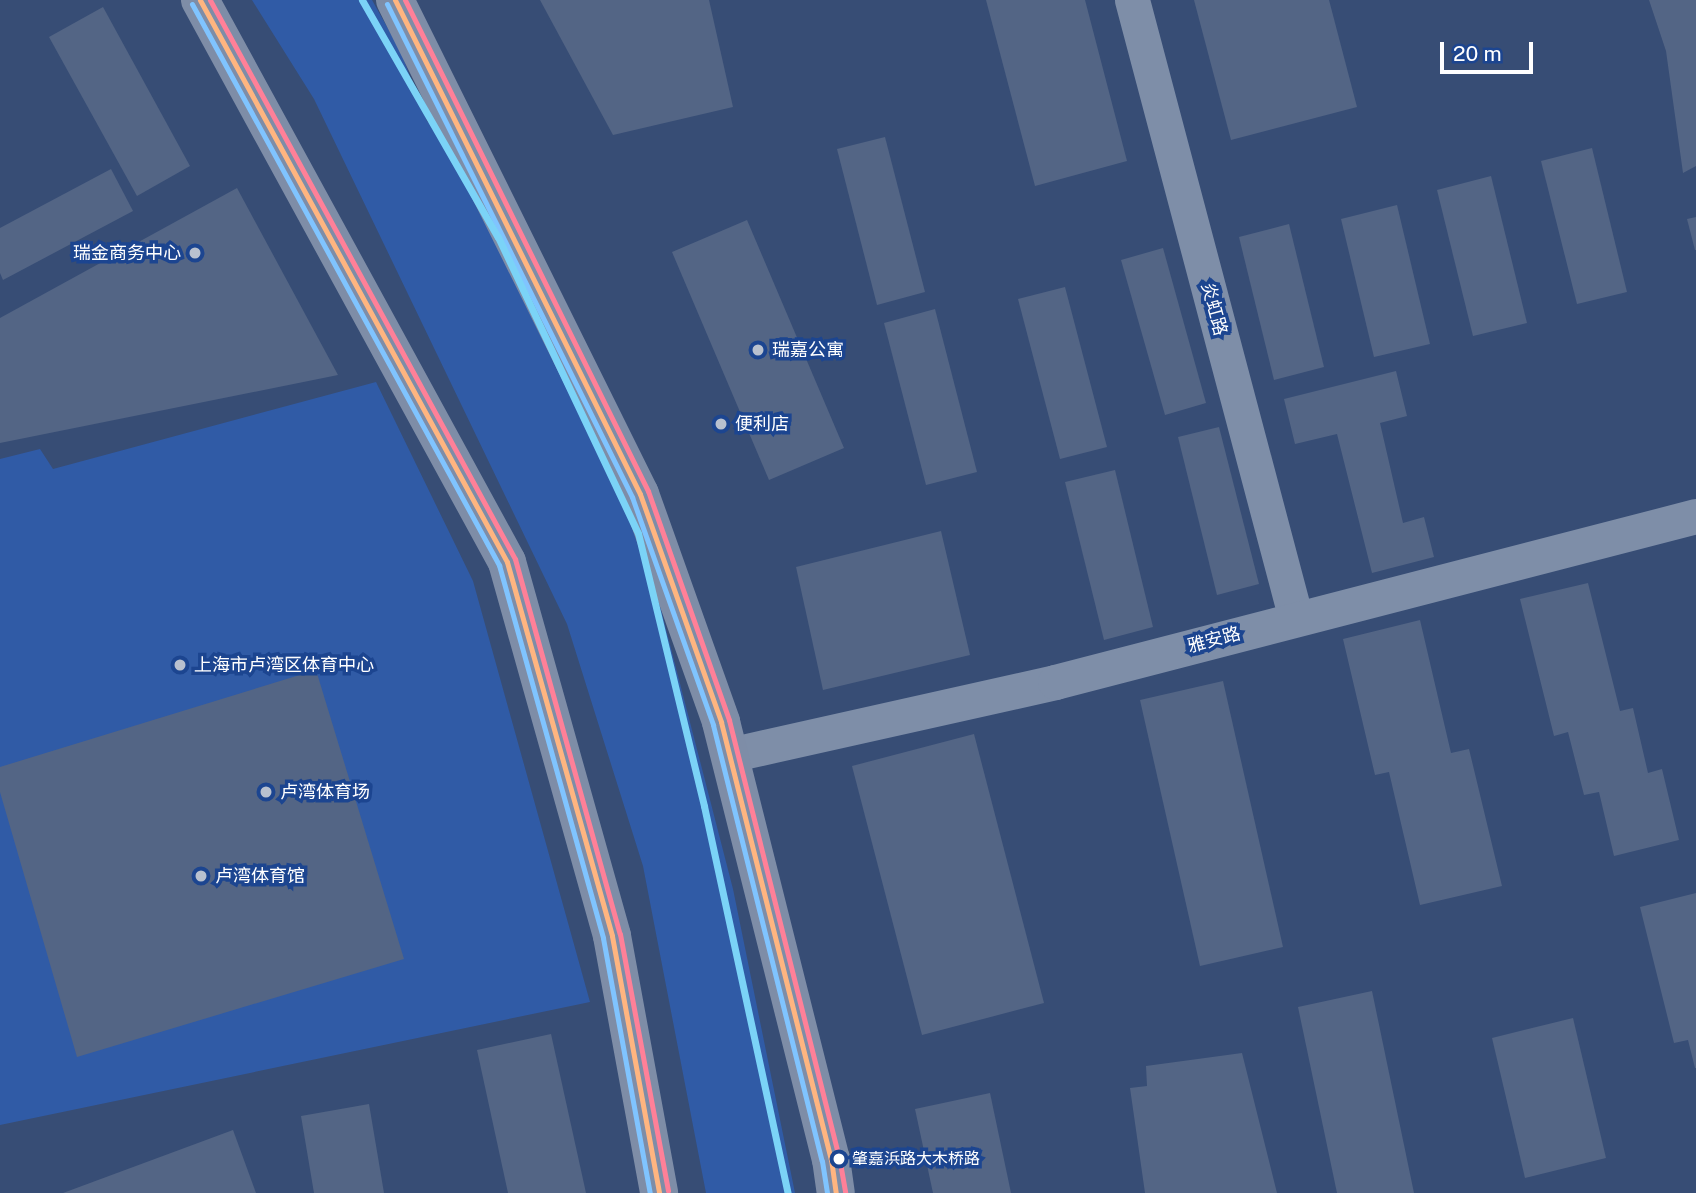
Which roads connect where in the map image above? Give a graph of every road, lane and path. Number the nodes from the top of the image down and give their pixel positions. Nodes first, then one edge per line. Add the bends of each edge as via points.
1 (200, 0) edge
2 (395, 0) edge
3 (1132, 0) edge
4 (1696, 516) edge
5 (1296, 619) junction
6 (729, 755) junction
7 (659, 1193) edge
8 (836, 1193) edge

1 - 7 main road via 507,562 612,936
2 - 6 main road via 639,494
3 - 5 street, 炎虹路
4 - 5 street, 雅安路
5 - 6 street, 雅安路 via 1055,682
6 - 8 main road

